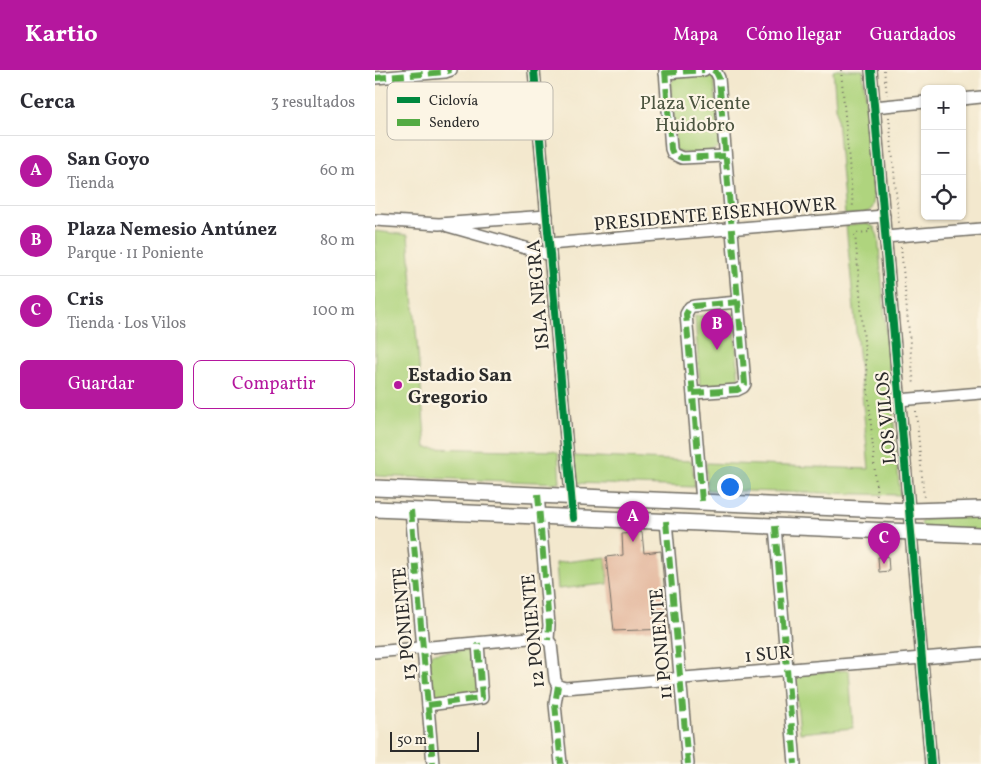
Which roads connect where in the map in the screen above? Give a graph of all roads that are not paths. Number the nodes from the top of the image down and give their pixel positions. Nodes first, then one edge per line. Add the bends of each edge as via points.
1 (451, 70) edge
2 (704, 70) edge
3 (713, 70) edge
4 (871, 70) edge
5 (665, 72) edge
6 (375, 78) edge
7 (981, 98) edge
8 (966, 99) edge
9 (921, 102) edge
10 (874, 107) junction
11 (540, 140) edge
12 (725, 156) junction
13 (547, 216) junction
14 (884, 216) junction
15 (375, 220) edge
16 (439, 224) junction
17 (731, 229) junction
18 (981, 229) edge
19 (885, 237) junction
20 (550, 250) junction
21 (738, 302) junction
22 (693, 393) junction
23 (981, 393) edge
24 (899, 400) junction
25 (375, 488) edge
26 (538, 494) junction
27 (571, 496) junction
28 (702, 501) junction
29 (375, 509) edge
30 (981, 509) edge
31 (411, 510) junction
32 (909, 511) junction
33 (540, 516) junction
34 (573, 518) junction
35 (666, 521) junction
36 (775, 526) junction
37 (911, 532) junction
38 (981, 535) edge
39 (548, 640) junction
40 (478, 643) junction
41 (423, 647) junction
42 (375, 652) edge
43 (981, 653) edge
44 (921, 658) junction
45 (787, 669) junction
46 (681, 678) junction
47 (558, 686) junction
48 (428, 705) junction
49 (433, 764) edge
50 (561, 764) edge
51 (689, 764) edge
52 (795, 764) edge
53 (931, 764) edge

1 - 6 street
2 - 5 street
3 - 12 street via 719,78
4 - 10 street, LOS VILOS
5 - 12 street via 673,154 682,158
7 - 8 street
9 - 10 street
10 - 14 street, LOS VILOS
11 - 13 street, ISLA NEGRA
12 - 17 street
13 - 16 street, PRESIDENTE EISENHOWER
13 - 20 street, ISLA NEGRA
14 - 17 street, PRESIDENTE EISENHOWER
14 - 19 street, LOS VILOS
15 - 16 street, PRESIDENTE EISENHOWER
16 - 20 street, PRESIDENTE EISENHOWER
17 - 20 street, PRESIDENTE EISENHOWER
17 - 21 street
18 - 19 street
19 - 24 street, LOS VILOS
20 - 27 street, ISLA NEGRA
21 - 22 street via 694,306 687,310
21 - 22 street via 745,384 737,390
22 - 28 street
23 - 24 street
24 - 32 street, LOS VILOS
25 - 26 main road
26 - 27 main road
26 - 33 street, 12 PONIENTE
27 - 28 main road
27 - 34 street, ISLA NEGRA
28 - 32 main road
29 - 31 main road
30 - 32 main road
31 - 33 main road
31 - 41 street, 13 PONIENTE
32 - 37 street, LOS VILOS
33 - 34 main road
33 - 39 street, 12 PONIENTE
34 - 35 main road
35 - 36 main road
35 - 46 street, 11 PONIENTE
36 - 37 main road
36 - 45 street
37 - 38 main road
37 - 44 street, LOS VILOS
39 - 40 street via 540,637
39 - 47 street, 12 PONIENTE
40 - 41 street
40 - 48 street, 13 PONIENTE via 482,698
41 - 42 street
41 - 48 street, 13 PONIENTE
43 - 44 street, 1 SUR
44 - 45 street, 1 SUR
44 - 53 street, LOS VILOS
45 - 46 street, 1 SUR
45 - 52 street
46 - 47 street, 1 SUR
46 - 51 street, 11 PONIENTE
47 - 50 street, 12 PONIENTE via 555,700
48 - 49 street, 13 PONIENTE

